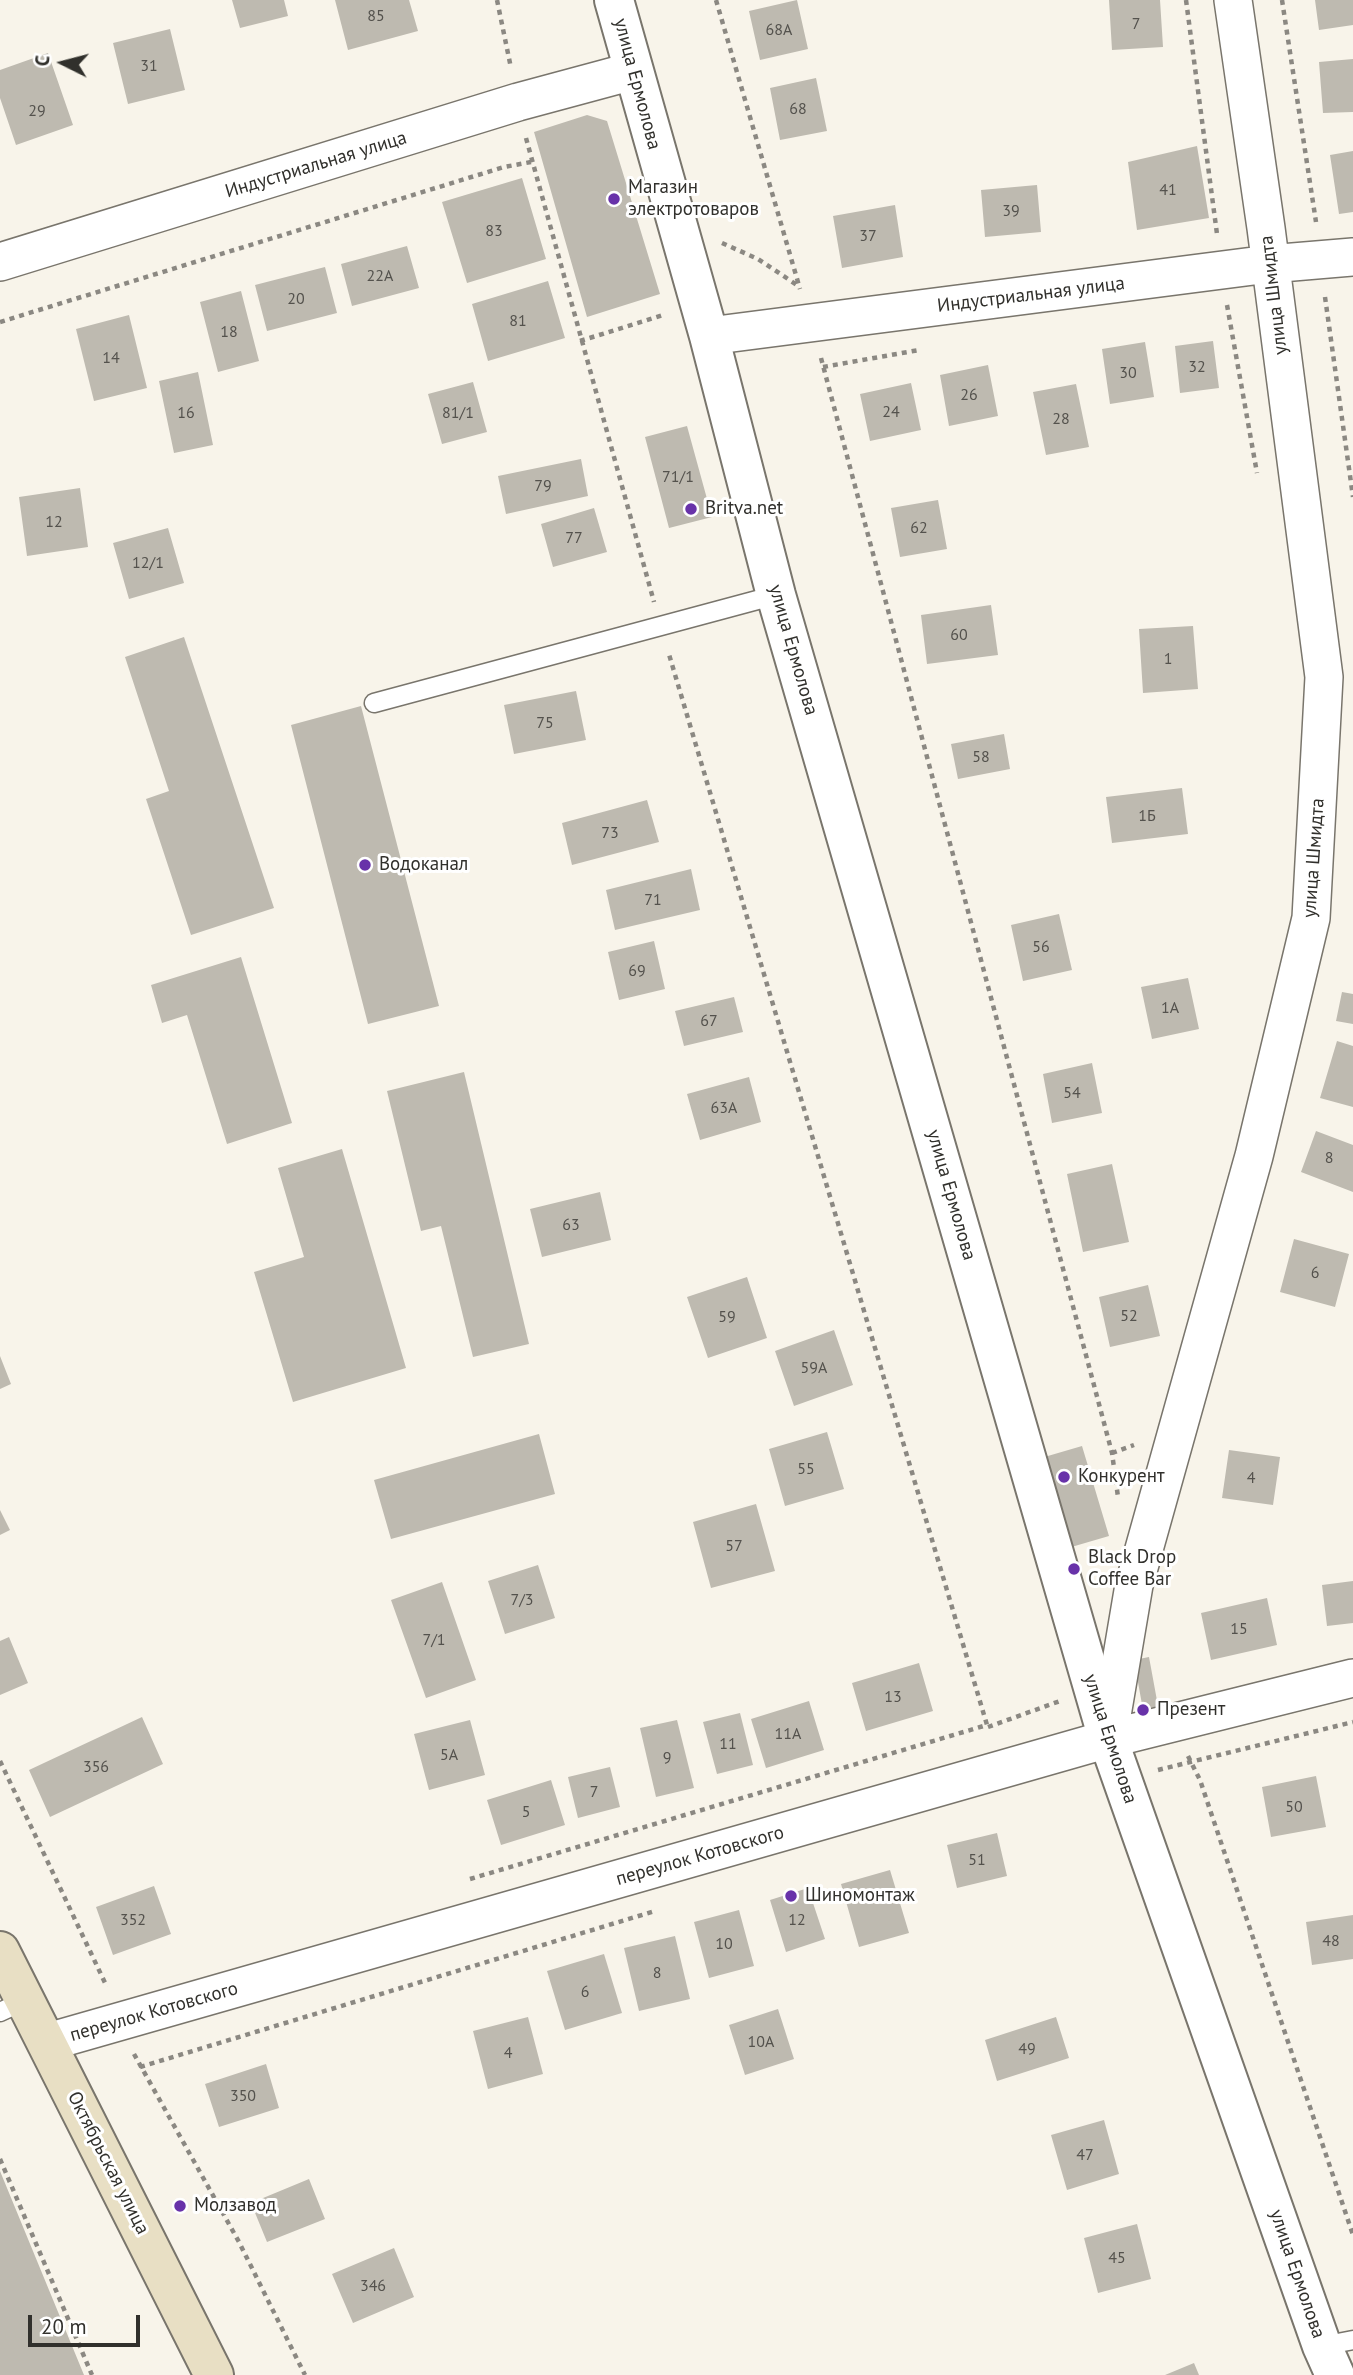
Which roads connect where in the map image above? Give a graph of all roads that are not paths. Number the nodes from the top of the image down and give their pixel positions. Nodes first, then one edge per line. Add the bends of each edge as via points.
1 (614, 0) edge
2 (1233, 0) edge
3 (633, 71) junction
4 (1353, 257) edge
5 (0, 262) edge
6 (1269, 264) junction
7 (704, 320) junction
8 (776, 594) junction
9 (373, 703) dead end
10 (1353, 1678) edge
11 (1108, 1740) junction
12 (0, 1951) edge
13 (13, 2006) edge
14 (48, 2042) junction
15 (1337, 2354) edge
16 (214, 2375) edge

1 - 3 street, улица Ермолова
2 - 6 street, улица Шмидта
3 - 5 street, Индустриальная улица via 518,102
3 - 7 street, улица Ермолова
4 - 6 street, Индустриальная улица
6 - 7 street, Индустриальная улица via 810,323
6 - 11 street, улица Шмидта via 1324,677 1311,918 1254,1156 1134,1585
7 - 8 street, улица Ермолова
8 - 9 lane
8 - 11 street, улица Ермолова
10 - 11 street, переулок Котовского
11 - 14 street, переулок Котовского
11 - 15 street, улица Ермолова
12 - 13 main road, Октябрьская улица
13 - 14 main road, Октябрьская улица
14 - 16 main road, Октябрьская улица

